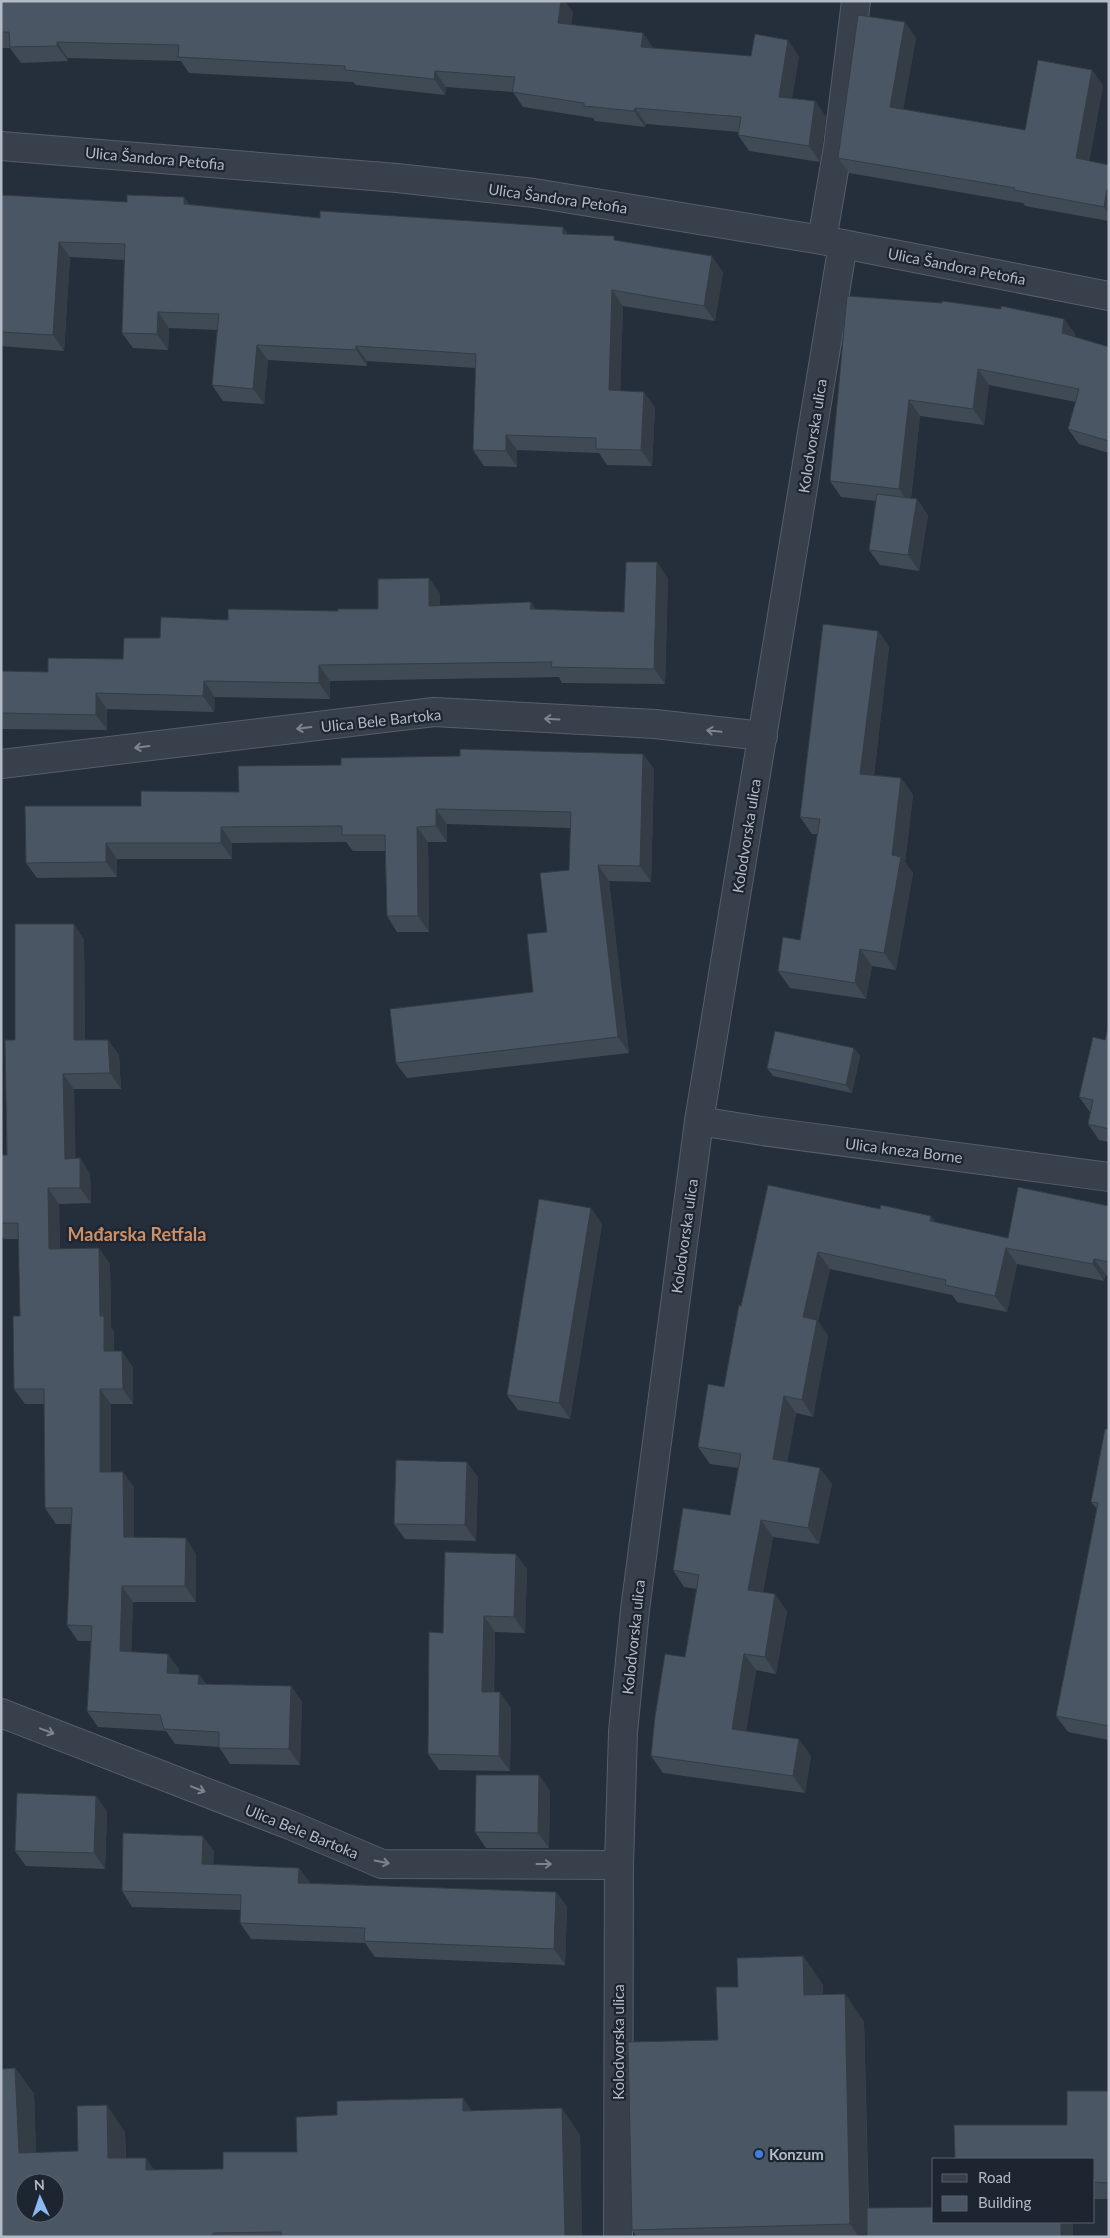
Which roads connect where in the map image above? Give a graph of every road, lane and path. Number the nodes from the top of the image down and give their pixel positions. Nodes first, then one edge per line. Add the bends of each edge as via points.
1 (856, 1) edge
2 (1, 146) edge
3 (832, 242) junction
4 (1109, 296) edge
5 (763, 736) junction
6 (1, 764) edge
7 (699, 1121) junction
8 (1109, 1177) edge
9 (1, 1713) edge
10 (619, 1864) junction
11 (618, 2237) edge

1 - 3 street, Kolodvorska ulica via 838,147
2 - 3 street, Ulica Šandora Petofia via 388,177 524,192
3 - 4 street, Ulica Šandora Petofia
3 - 5 street, Kolodvorska ulica
5 -> 6 street, Ulica Bele Bartoka via 655,724 434,712
5 - 7 street, Kolodvorska ulica
7 - 8 street, Ulica kneza Borne
7 - 10 street, Kolodvorska ulica via 635,1610 623,1732
9 -> 10 street, Ulica Bele Bartoka via 382,1864
10 - 11 street, Kolodvorska ulica

